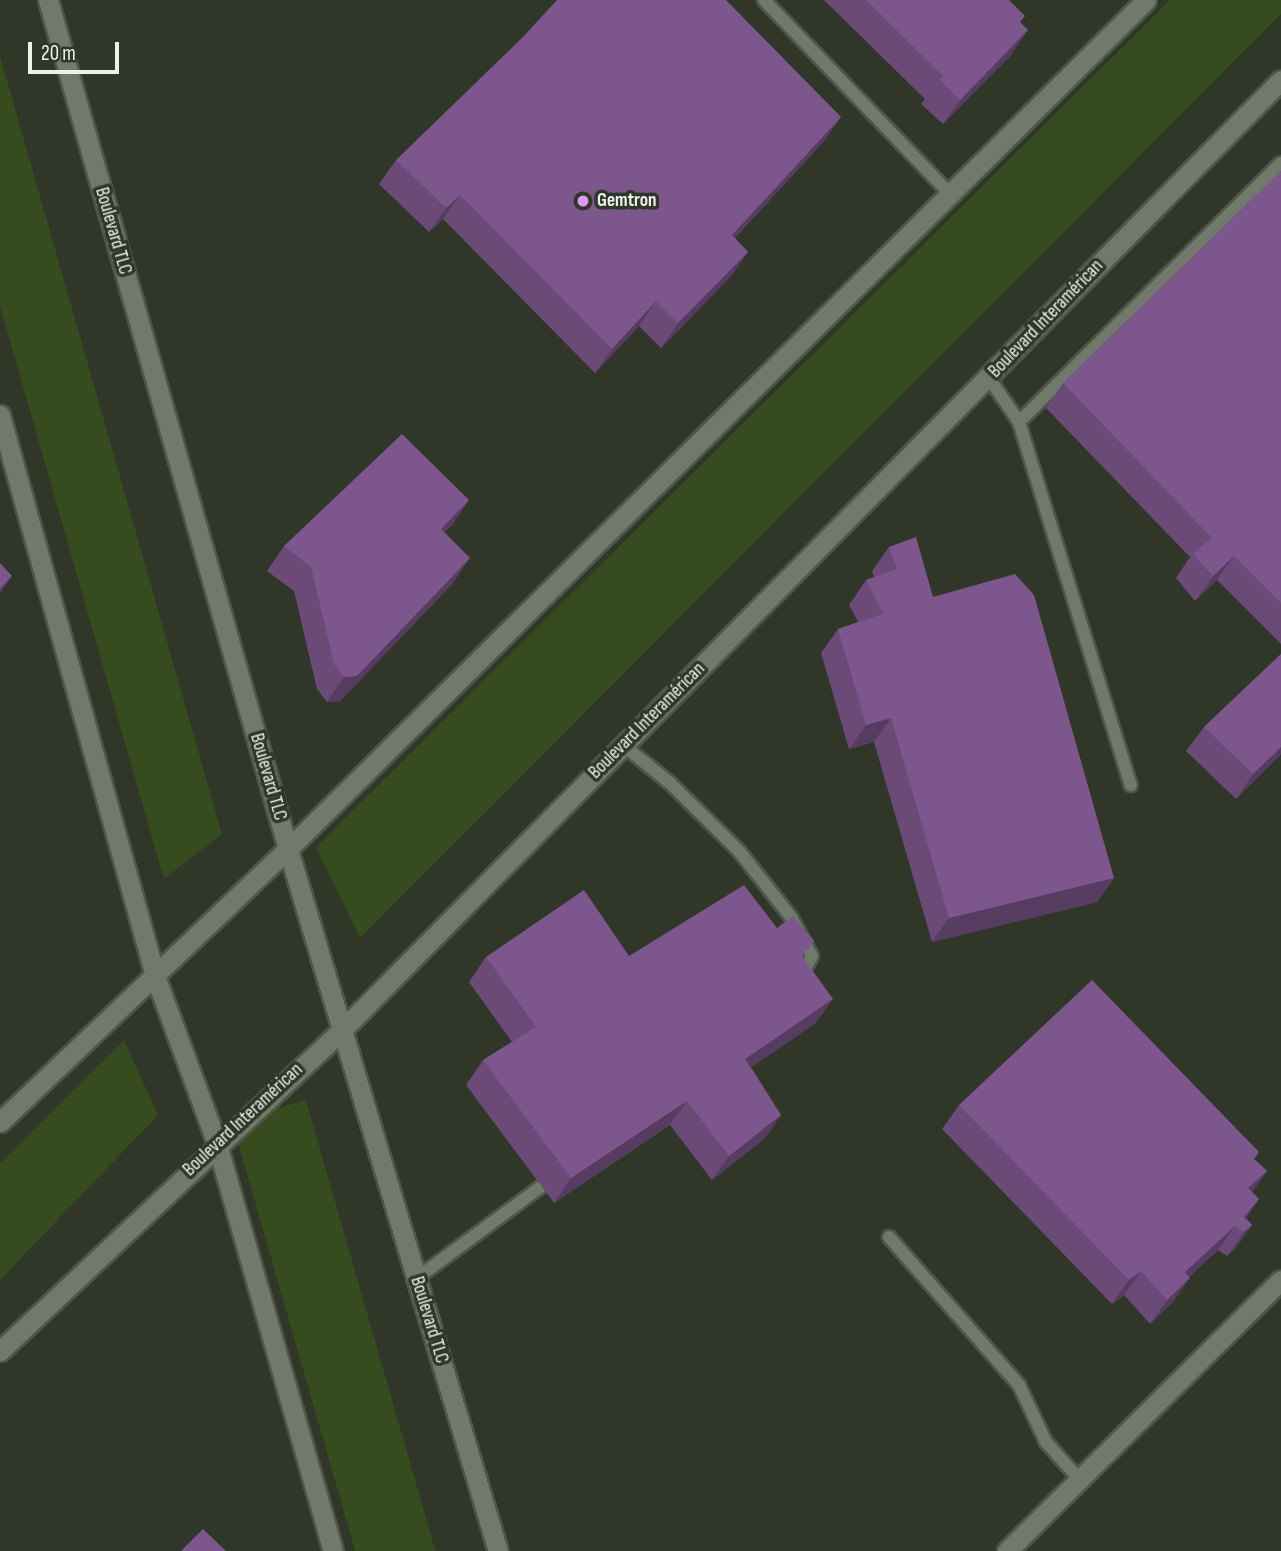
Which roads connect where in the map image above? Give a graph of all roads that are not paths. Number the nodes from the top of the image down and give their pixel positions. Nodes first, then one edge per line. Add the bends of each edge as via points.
1 (48, 0) edge
2 (764, 0) edge
3 (1146, 0) edge
4 (1281, 80) edge
5 (1281, 163) edge
6 (950, 194) junction
7 (989, 378) junction
8 (0, 415) edge
9 (1019, 422) junction
10 (623, 745) junction
11 (1131, 785) dead end
12 (288, 849) junction
13 (155, 976) junction
14 (793, 993) edge
15 (342, 1029) junction
16 (1, 1119) edge
17 (216, 1144) junction
18 (541, 1186) dead end
19 (889, 1237) dead end
20 (417, 1278) junction
21 (1281, 1280) edge
22 (0, 1351) edge
23 (1079, 1479) junction
24 (333, 1551) edge
25 (498, 1551) edge
26 (1007, 1551) edge

1 - 12 street, Boulevard TLC
2 - 6 lane
3 - 6 street
4 - 7 street, Boulevard Interamérican
5 - 9 lane
6 - 12 street
7 - 9 lane
7 - 10 street, Boulevard Interamérican
8 - 13 street
9 - 11 lane
10 - 14 lane via 670,783 739,851 791,917 812,956
10 - 15 street, Boulevard Interamérican
12 - 13 street
12 - 15 street, Boulevard TLC
13 - 16 street
13 - 17 street
15 - 17 street, Boulevard Interamérican
15 - 20 street, Boulevard TLC
17 - 22 street, Boulevard Interamérican
17 - 24 street
18 - 20 lane
19 - 23 lane via 1019,1385 1046,1442
20 - 25 street, Boulevard TLC
21 - 23 street
23 - 26 street

